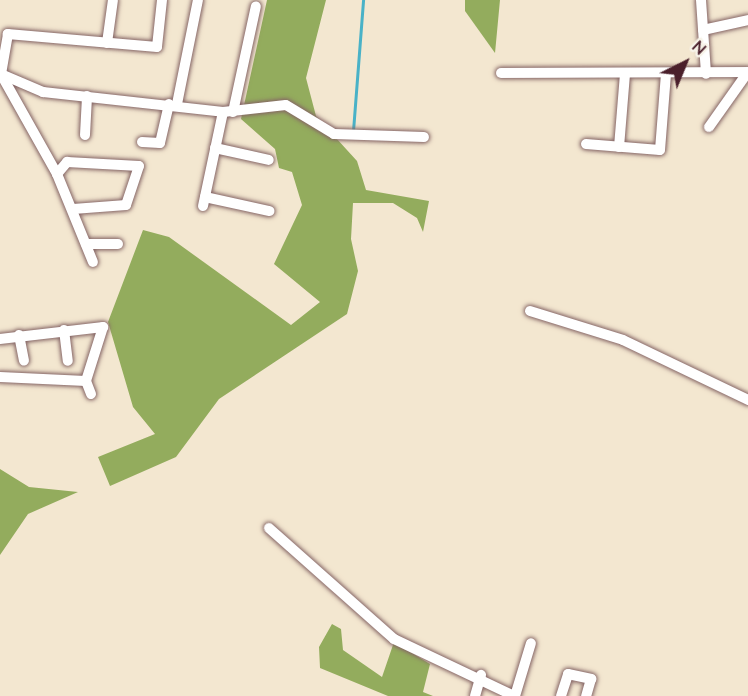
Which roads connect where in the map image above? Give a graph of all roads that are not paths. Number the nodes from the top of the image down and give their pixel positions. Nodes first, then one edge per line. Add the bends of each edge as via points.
1 (113, 0) edge
2 (162, 0) edge
3 (198, 0) edge
4 (701, 0) edge
5 (256, 6) dead end
6 (748, 20) edge
7 (703, 30) junction
8 (107, 43) junction
9 (748, 72) edge
10 (501, 73) dead end
11 (1, 74) edge
12 (625, 74) junction
13 (666, 74) junction
14 (706, 74) junction
15 (87, 96) junction
16 (173, 104) junction
17 (228, 112) junction
18 (709, 127) dead end
19 (85, 135) dead end
20 (424, 137) dead end
21 (142, 142) dead end
22 (586, 144) dead end
23 (620, 147) junction
24 (215, 148) junction
25 (270, 160) dead end
26 (57, 174) junction
27 (73, 209) junction
28 (270, 211) dead end
29 (86, 244) junction
30 (118, 244) dead end
31 (93, 262) dead end
32 (530, 311) dead end
33 (64, 330) junction
34 (19, 335) junction
35 (0, 339) edge
36 (24, 360) dead end
37 (68, 361) dead end
38 (0, 377) edge
39 (86, 381) junction
40 (91, 394) dead end
41 (748, 400) edge
42 (269, 528) dead end
43 (531, 643) dead end
44 (481, 675) junction
45 (475, 696) edge
46 (514, 696) edge
47 (561, 696) edge
48 (586, 696) edge

1 - 8 street
2 - 8 street via 157,47
3 - 16 street
4 - 7 street
5 - 17 street
6 - 7 street
7 - 14 street
8 - 11 street via 8,34
9 - 14 street
9 - 18 street
10 - 12 street
11 - 15 street via 43,92
11 - 26 street
12 - 13 street
12 - 23 street
13 - 14 street
13 - 23 street via 660,150
15 - 16 street
15 - 19 street
16 - 17 street
16 - 21 street via 160,143
17 - 20 street via 286,105 334,134
17 - 24 street
22 - 23 street
24 - 25 street
24 - 28 street via 204,202
26 - 27 street
26 - 27 street via 67,162 139,166 126,205
27 - 29 street
29 - 30 street
29 - 31 street
32 - 41 street via 623,340
33 - 34 street
33 - 37 street
33 - 39 street via 103,327
34 - 35 street
34 - 36 street
38 - 39 street
39 - 40 street
42 - 44 street via 394,639 435,664
43 - 46 street
44 - 45 street
44 - 46 street
47 - 48 street via 568,674 591,679

